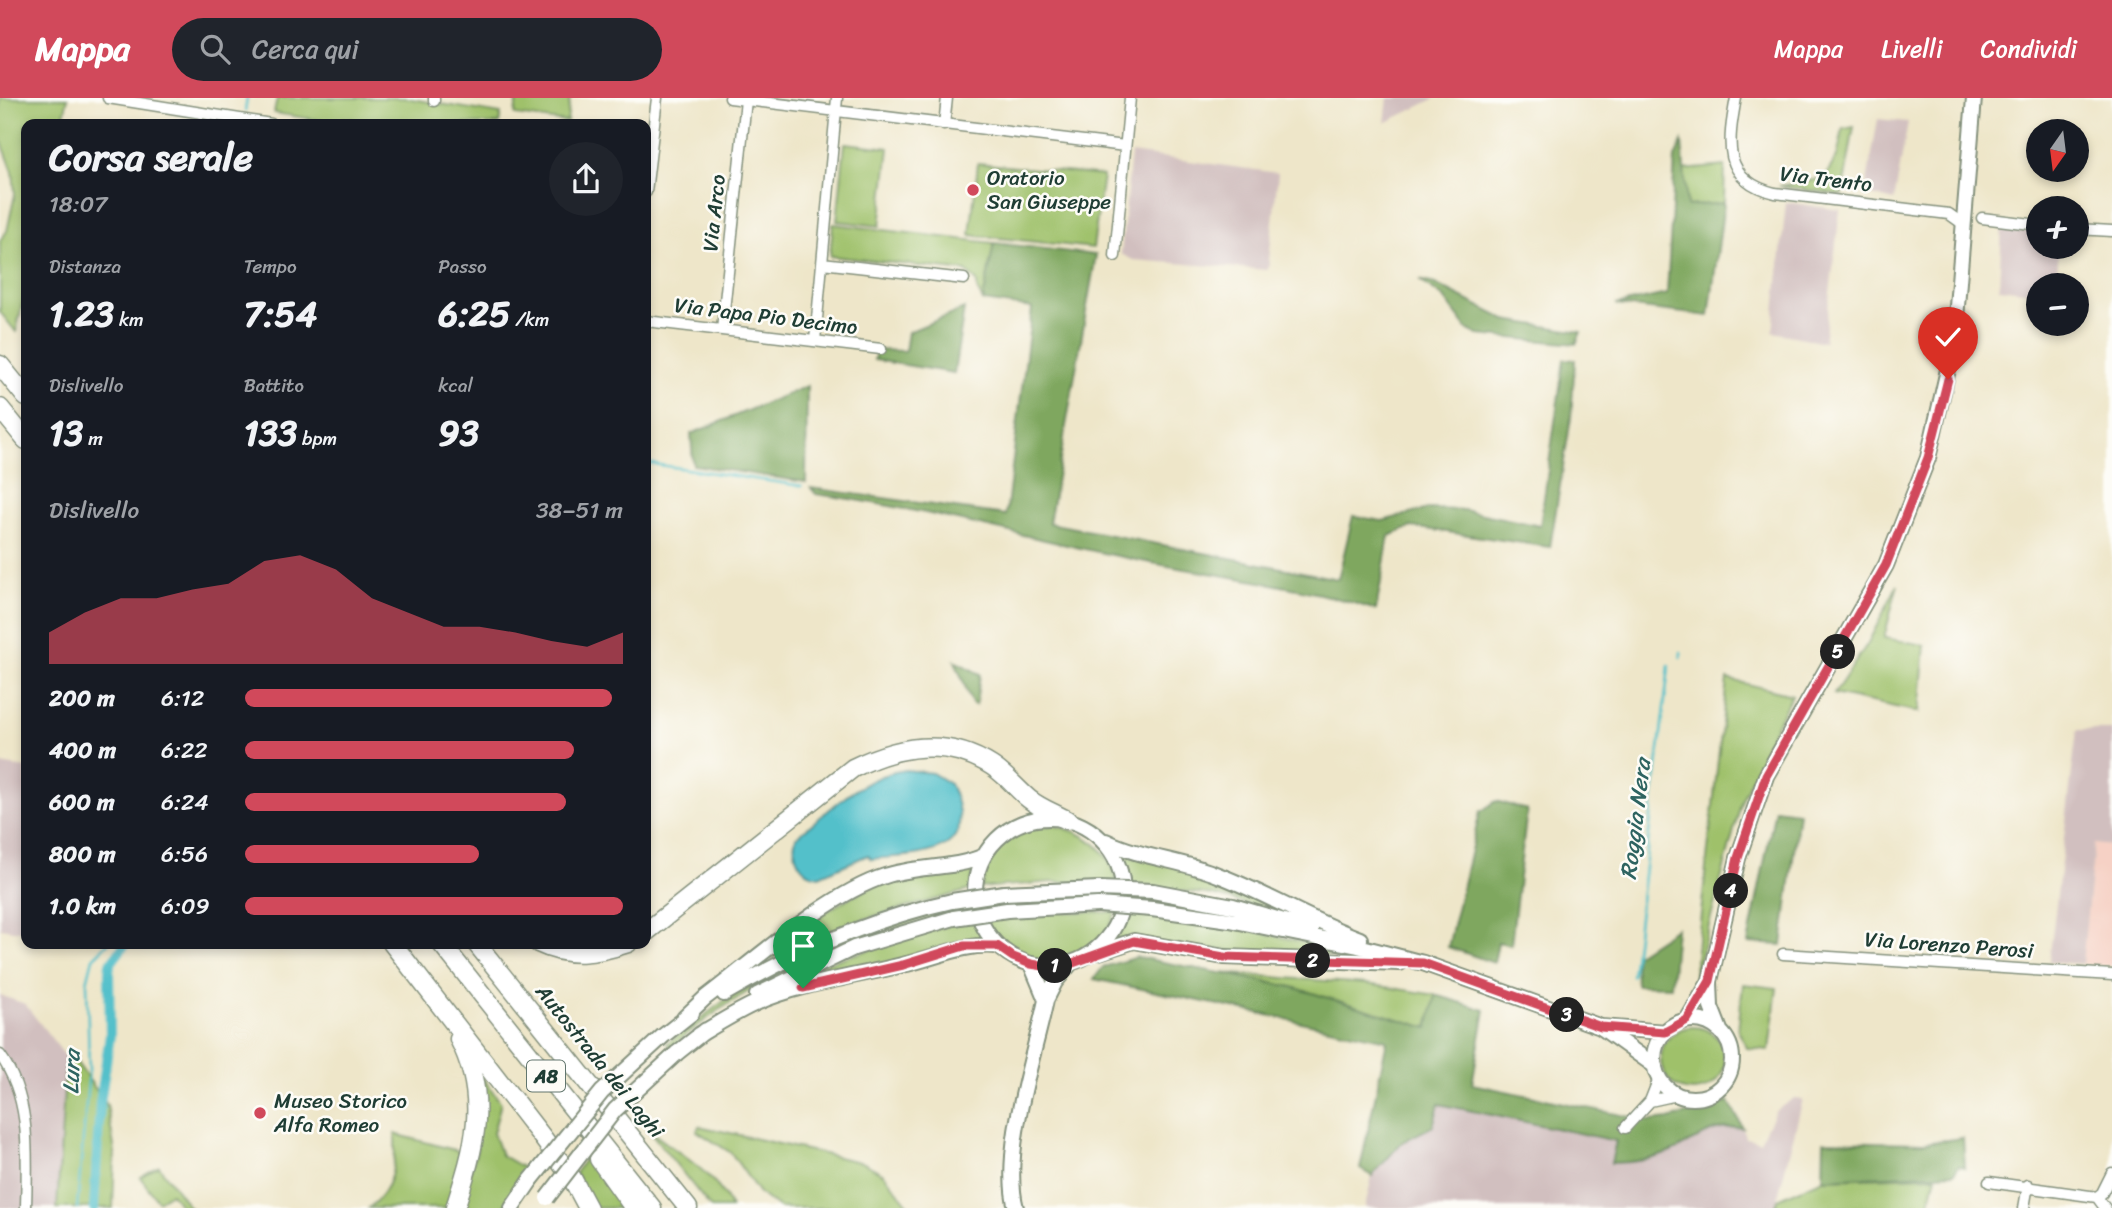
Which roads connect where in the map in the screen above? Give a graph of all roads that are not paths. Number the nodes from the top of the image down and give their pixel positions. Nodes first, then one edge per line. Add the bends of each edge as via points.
1 (108, 98) edge
2 (657, 98) edge
3 (730, 98) edge
4 (836, 98) edge
5 (947, 98) edge
6 (1130, 98) edge
7 (1736, 98) edge
8 (1974, 98) edge
9 (746, 100) edge
10 (836, 112) junction
11 (240, 119) edge
12 (944, 125) junction
13 (1125, 146) junction
14 (651, 149) edge
15 (1964, 207) junction
16 (1949, 214) junction
17 (1982, 218) dead end
18 (1963, 223) junction
19 (2026, 223) edge
20 (2089, 230) edge
21 (2112, 231) edge
22 (1115, 256) dead end
23 (822, 263) junction
24 (964, 279) dead end
25 (651, 322) edge
26 (722, 330) junction
27 (815, 341) junction
28 (881, 349) dead end
29 (0, 363) edge
30 (21, 379) edge
31 (21, 390) edge
32 (0, 408) edge
33 (21, 434) edge
34 (1067, 820) junction
35 (1101, 839) junction
36 (984, 856) junction
37 (651, 928) edge
38 (997, 946) junction
39 (1358, 946) junction
40 (397, 949) edge
41 (446, 949) edge
42 (481, 949) edge
43 (553, 949) edge
44 (605, 949) edge
45 (1783, 954) dead end
46 (1087, 956) junction
47 (1423, 963) junction
48 (1031, 964) junction
49 (1070, 964) junction
50 (2112, 975) edge
51 (1710, 981) junction
52 (423, 984) junction
53 (1046, 1000) junction
54 (684, 1018) junction
55 (1687, 1020) junction
56 (1601, 1027) junction
57 (1721, 1031) junction
58 (1665, 1032) junction
59 (699, 1035) junction
60 (0, 1055) edge
61 (1657, 1072) junction
62 (1677, 1095) junction
63 (562, 1096) junction
64 (1650, 1101) junction
65 (1625, 1128) dead end
66 (2112, 1173) edge
67 (1989, 1182) dead end
68 (2028, 1185) junction
69 (2097, 1197) junction
70 (544, 1203) edge
71 (26, 1208) edge
72 (455, 1208) edge
73 (512, 1208) edge
74 (588, 1208) edge
75 (634, 1208) edge
76 (652, 1208) edge
77 (688, 1208) edge
78 (1017, 1208) edge
79 (2024, 1208) edge
80 (2105, 1208) edge

1 - 11 street
2 - 14 street
3 - 9 street
4 - 10 street
5 - 12 street
6 - 13 street
7 - 16 street, Via Trento via 1731,151 1734,166 1748,184 1774,193
8 - 15 main road
9 - 10 street
9 - 26 street, Via Arco
10 - 12 street
10 - 23 street
12 - 13 street
13 - 22 street
15 - 16 street
15 - 18 main road
16 - 18 street
17 - 19 street
18 - 51 main road via 1954,343 1928,458 1886,565 1766,776 1738,858
20 - 21 street
23 - 24 street
23 - 27 street
25 - 26 street, Via Papa Pio Decimo
26 - 27 street, Via Papa Pio Decimo
27 - 28 street, Via Papa Pio Decimo
29 - 30 highway
29 - 31 highway
32 - 33 highway
34 - 35 main road
34 - 36 main road via 1028,821 1003,834
34 - 37 highway via 1027,797 992,766 960,751 926,745 892,751 853,768
35 - 46 main road via 1121,872 1122,910 1103,944
35 - 47 main road via 1121,849 1220,875 1329,928
36 - 38 main road via 975,884 977,912
36 - 54 main road via 964,865 886,876 852,889
38 - 48 main road
38 - 59 main road via 964,946 782,993
39 - 47 main road
39 - 54 main road, bridge via 1278,917 1153,891 1003,893 895,915 846,932 772,967
39 - 59 main road, bridge via 1152,909 1098,905 1007,910 899,932 829,958 738,1006
40 - 52 highway
41 - 63 highway, A8
42 - 77 highway, Autostrada dei Laghi / A8
43 - 44 highway via 582,955
45 - 50 street, Via Lorenzo Perosi
46 - 47 main road via 1134,941 1224,957
46 - 49 main road
47 - 56 main road
48 - 49 main road
48 - 53 main road
49 - 53 main road
51 - 55 main road
51 - 57 main road via 1711,1007
52 - 72 highway via 467,1055 478,1110 474,1148
52 - 74 highway via 543,1138
53 - 78 main road via 1014,1147 1012,1180
54 - 73 main road, bridge via 602,1092
55 - 57 main road via 1711,1024
55 - 58 main road
56 - 58 main road
56 - 61 main road
57 - 62 main road via 1733,1064 1722,1086 1701,1098
58 - 61 main road via 1654,1054
59 - 70 main road, bridge via 615,1110
60 - 71 street via 19,1085
61 - 62 main road
61 - 64 street
62 - 64 street
63 - 75 highway
63 - 76 highway, A8
64 - 65 street
66 - 69 street
67 - 68 street
68 - 69 street
68 - 79 street
69 - 80 street

